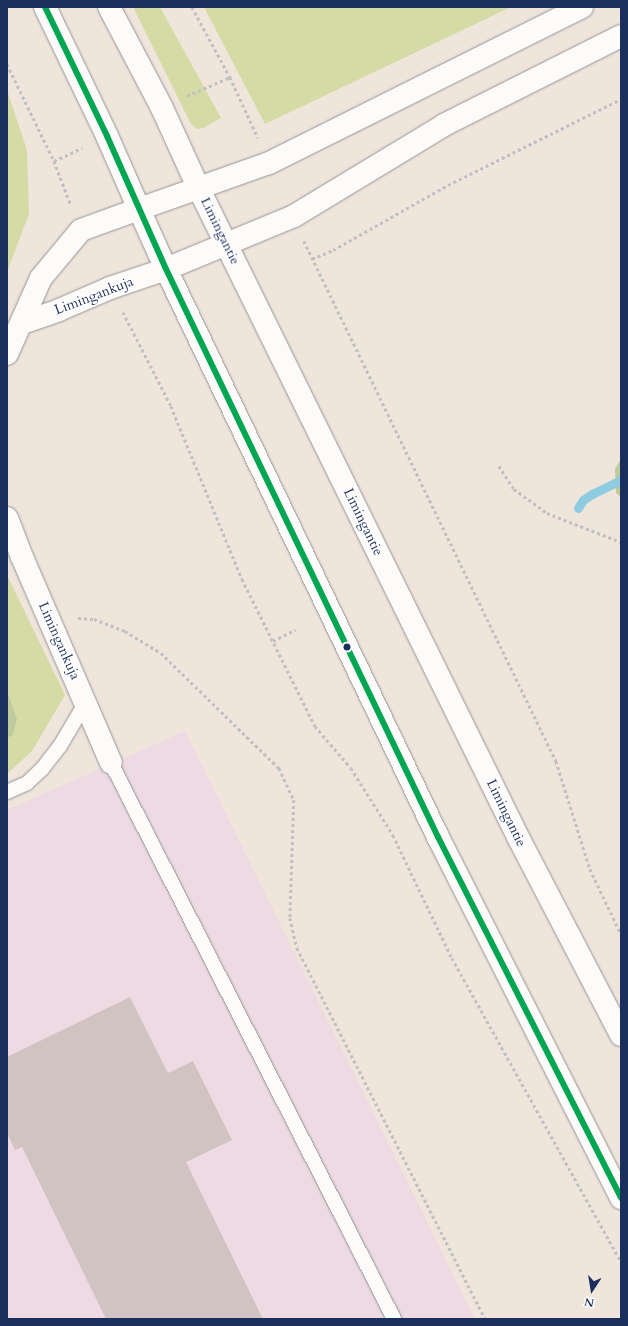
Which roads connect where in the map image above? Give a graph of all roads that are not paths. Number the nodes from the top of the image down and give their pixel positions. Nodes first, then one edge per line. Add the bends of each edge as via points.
1 (45, 7) edge
2 (109, 7) edge
3 (582, 7) edge
4 (621, 36) edge
5 (198, 187) junction
6 (139, 208) junction
7 (226, 244) junction
8 (166, 269) junction
9 (22, 323) junction
10 (7, 354) edge
11 (7, 518) edge
12 (86, 702) junction
13 (111, 763) joint
14 (7, 792) edge
15 (621, 1035) edge
16 (621, 1198) edge
17 (394, 1319) edge

1 - 6 main road
2 - 5 main road, Limingantie via 162,108
3 - 5 main road, Limingankuja via 269,163
4 - 7 main road, Limingankuja via 444,125 294,216
5 - 6 main road, Limingankuja
5 - 7 main road, Limingantie
6 - 8 main road
6 - 9 main road, Limingankuja via 81,230 41,278
7 - 8 main road, Limingankuja
7 - 15 main road, Limingantie via 519,840
8 - 9 main road, Limingankuja
8 - 16 main road via 438,837
9 - 10 main road, Limingankuja
11 - 12 main road, Limingankuja
12 - 13 main road, Limingankuja
12 - 14 lane via 60,746 42,769 27,783
13 - 17 lane

